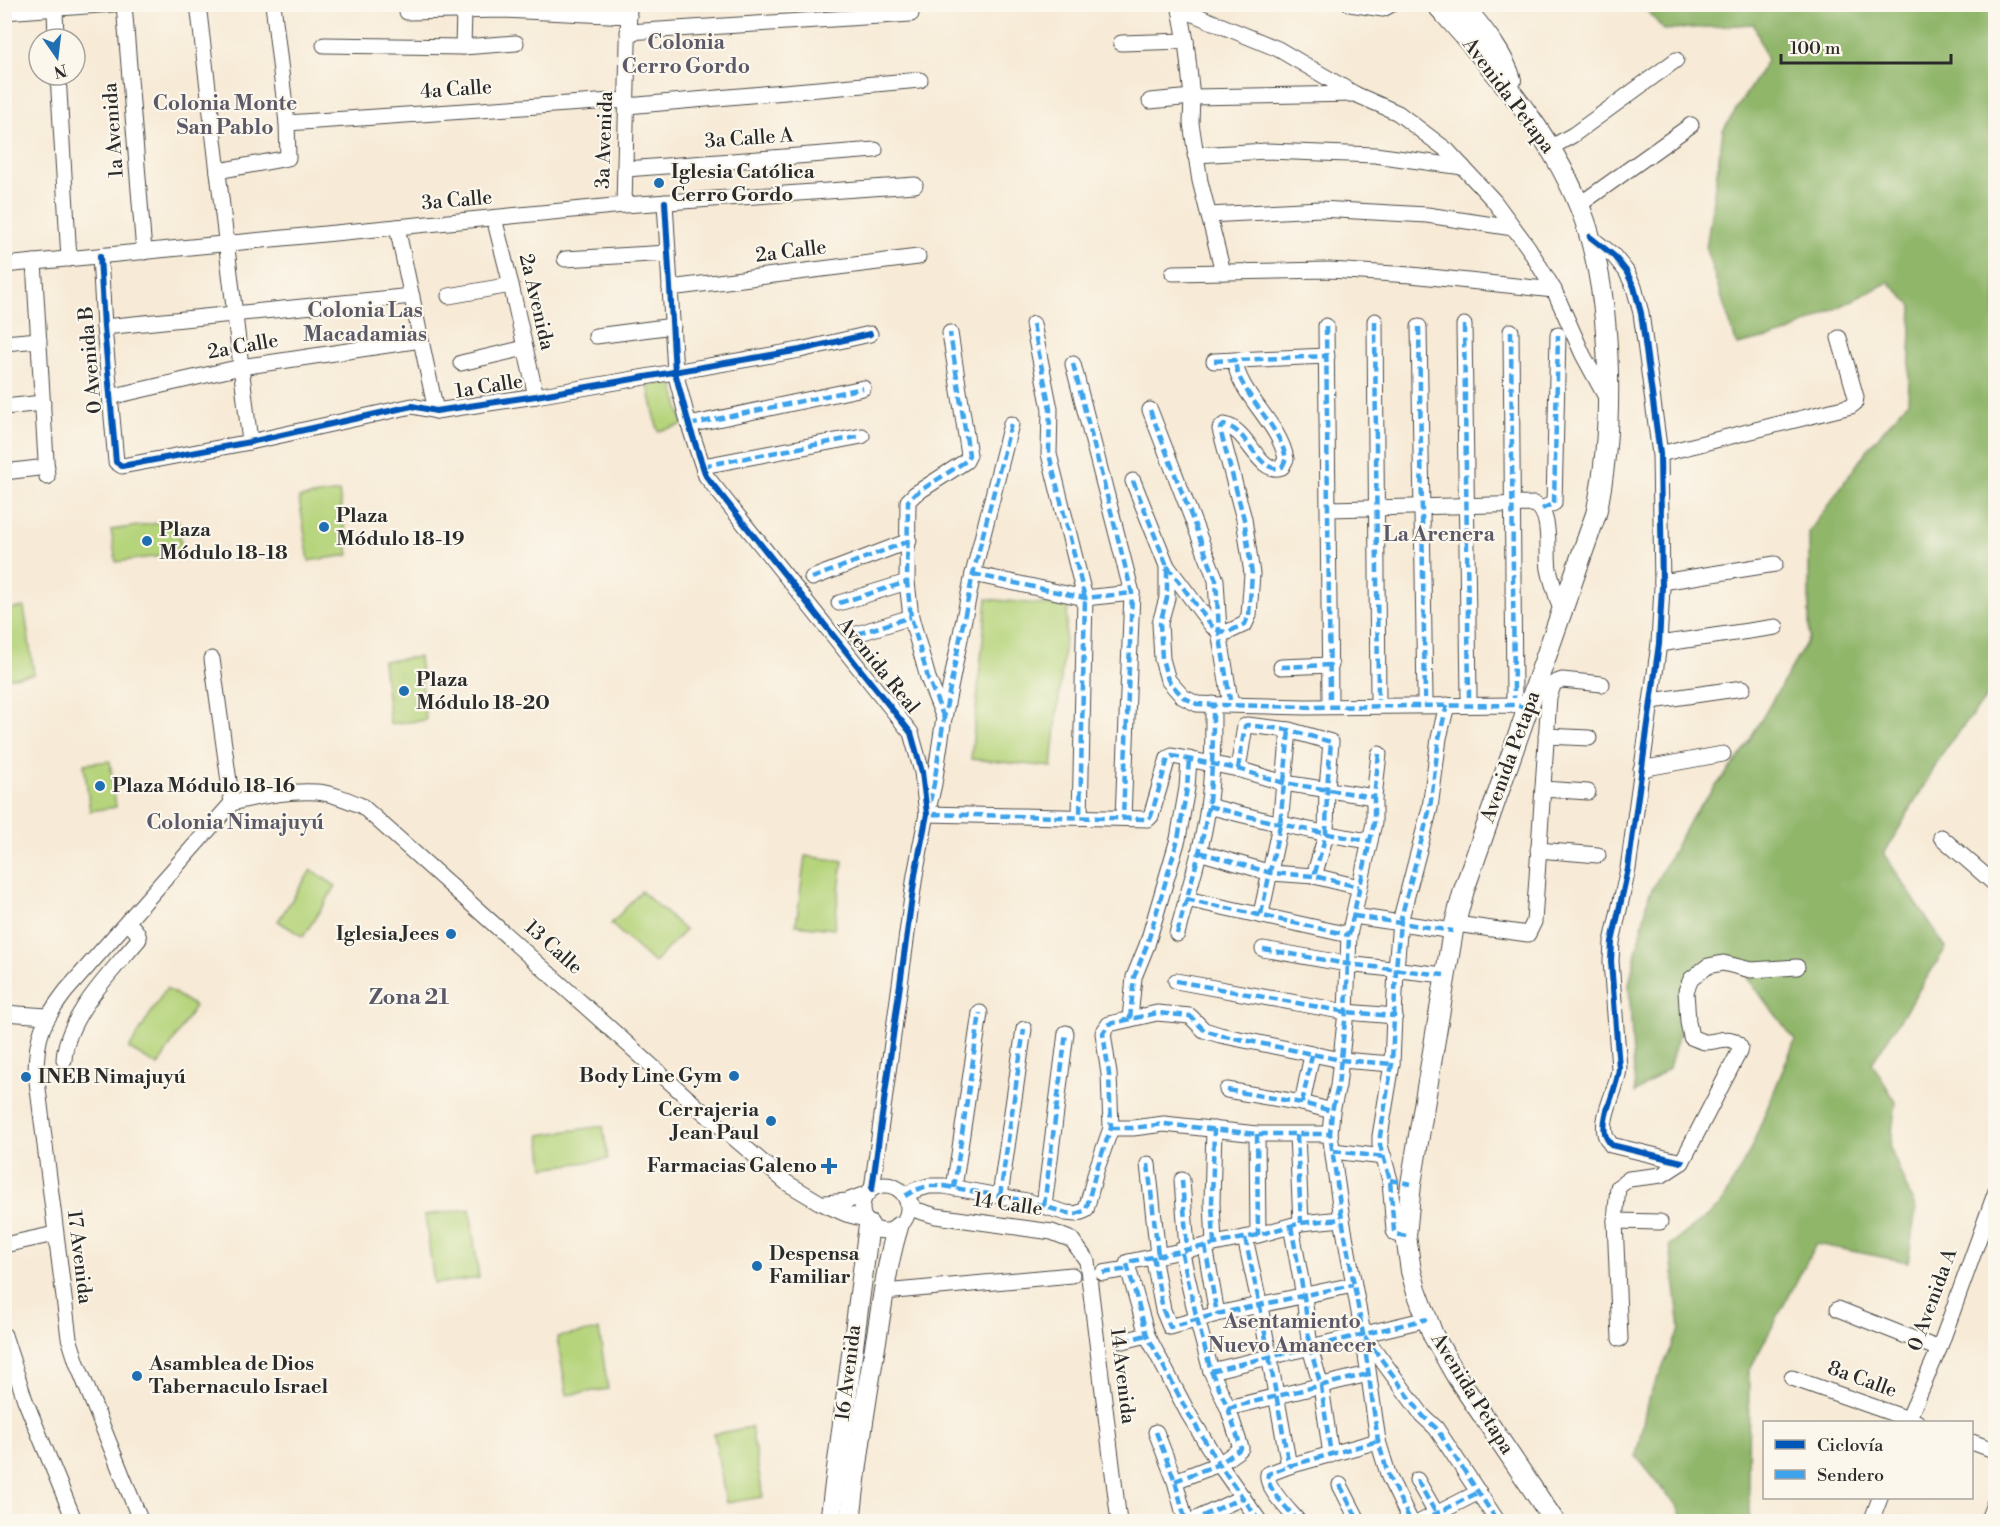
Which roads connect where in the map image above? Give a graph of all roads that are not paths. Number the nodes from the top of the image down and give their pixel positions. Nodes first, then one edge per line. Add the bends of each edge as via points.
1 (114, 4) edge
2 (198, 4) edge
3 (273, 4) edge
4 (1350, 4) edge
5 (1392, 4) edge
6 (1436, 4) edge
7 (125, 5) edge
8 (503, 7) edge
9 (1180, 7) edge
10 (54, 9) junction
11 (1465, 9) edge
12 (629, 10) edge
13 (4, 12) edge
14 (407, 12) dead end
15 (464, 12) junction
16 (911, 14) dead end
17 (55, 27) edge
18 (628, 32) junction
19 (1186, 41) junction
20 (516, 43) dead end
21 (1121, 43) dead end
22 (324, 45) dead end
23 (463, 47) junction
24 (1676, 60) dead end
25 (920, 80) dead end
26 (59, 87) edge
27 (1355, 94) junction
28 (1192, 97) junction
29 (1515, 99) junction
30 (1150, 101) dead end
31 (627, 103) junction
32 (287, 123) junction
33 (1691, 125) dead end
34 (1550, 148) junction
35 (874, 150) dead end
36 (1195, 155) junction
37 (1463, 167) junction
38 (626, 169) junction
39 (218, 171) junction
40 (915, 185) dead end
41 (665, 202) junction
42 (624, 205) junction
43 (1579, 205) junction
44 (1209, 215) junction
45 (494, 218) junction
46 (397, 227) junction
47 (1513, 228) junction
48 (1590, 237) junction
49 (226, 244) junction
50 (144, 252) junction
51 (668, 253) junction
52 (100, 256) junction
53 (918, 257) dead end
54 (69, 259) junction
55 (565, 259) dead end
56 (34, 262) junction
57 (4, 265) edge
58 (1223, 272) junction
59 (1173, 273) dead end
60 (511, 285) junction
61 (670, 288) junction
62 (1554, 290) junction
63 (412, 296) junction
64 (449, 296) dead end
65 (234, 314) junction
66 (1375, 321) dead end
67 (1033, 324) dead end
68 (1464, 325) dead end
69 (673, 326) junction
70 (1326, 326) dead end
71 (104, 327) junction
72 (1419, 327) dead end
73 (1512, 331) dead end
74 (950, 333) dead end
75 (870, 334) dead end
76 (1558, 335) dead end
77 (596, 336) dead end
78 (1839, 338) dead end
79 (421, 339) junction
80 (39, 340) junction
81 (4, 343) edge
82 (525, 348) junction
83 (1327, 356) junction
84 (1234, 360) junction
85 (1214, 361) dead end
86 (461, 363) dead end
87 (1074, 364) dead end
88 (241, 368) junction
89 (675, 372) junction
90 (863, 388) dead end
91 (536, 396) junction
92 (110, 397) junction
93 (1608, 401) junction
94 (43, 404) junction
95 (4, 407) edge
96 (1150, 410) dead end
97 (436, 411) junction
98 (1011, 424) dead end
99 (689, 425) junction
100 (862, 436) dead end
101 (250, 442) junction
102 (1660, 454) junction
103 (116, 462) joint
104 (703, 466) junction
105 (4, 472) edge
106 (1133, 481) dead end
107 (1514, 504) junction
108 (1467, 505) junction
109 (1422, 506) junction
110 (1377, 508) junction
111 (1329, 509) junction
112 (1542, 510) junction
113 (909, 541) junction
114 (1775, 564) dead end
115 (1167, 566) junction
116 (973, 574) junction
117 (812, 578) dead end
118 (907, 582) junction
119 (1662, 582) junction
120 (1132, 593) junction
121 (1085, 598) junction
122 (838, 603) dead end
123 (1562, 614) junction
124 (911, 617) junction
125 (1776, 627) dead end
126 (1219, 631) junction
127 (857, 634) dead end
128 (1659, 644) junction
129 (212, 659) dead end
130 (1331, 665) junction
131 (1281, 667) dead end
132 (1602, 684) dead end
133 (1743, 688) dead end
134 (1469, 697) dead end
135 (1425, 698) dead end
136 (1330, 699) dead end
137 (1230, 700) dead end
138 (1378, 700) dead end
139 (1531, 700) junction
140 (1652, 701) junction
141 (1213, 705) junction
142 (1447, 705) junction
143 (944, 718) junction
144 (1289, 730) junction
145 (1546, 736) junction
146 (1589, 738) dead end
147 (1379, 754) dead end
148 (1723, 754) dead end
149 (1189, 759) junction
150 (1212, 764) junction
151 (1238, 769) junction
152 (1641, 769) junction
153 (1284, 783) junction
154 (1327, 788) junction
155 (1543, 789) junction
156 (1588, 792) dead end
157 (1374, 797) junction
158 (232, 803) junction
159 (1209, 806) junction
160 (927, 814) junction
161 (1080, 817) junction
162 (1123, 818) junction
163 (1280, 825) junction
164 (1326, 835) junction
165 (1941, 837) dead end
166 (1370, 841) junction
167 (1538, 850) junction
168 (1199, 852) junction
169 (1598, 855) dead end
170 (1270, 873) junction
171 (1314, 876) junction
172 (1995, 885) edge
173 (1359, 886) junction
174 (1186, 899) junction
175 (1261, 914) junction
176 (1354, 916) junction
177 (1400, 922) junction
178 (127, 923) junction
179 (1454, 927) junction
180 (1177, 934) dead end
181 (1349, 935) junction
182 (1263, 949) dead end
183 (1347, 964) junction
184 (1797, 966) dead end
185 (1396, 969) junction
186 (1444, 975) junction
187 (1176, 981) dead end
188 (980, 1012) dead end
189 (1346, 1012) junction
190 (4, 1013) edge
191 (47, 1016) junction
192 (1395, 1016) junction
193 (1130, 1019) junction
194 (1024, 1029) dead end
195 (1066, 1033) dead end
196 (1312, 1054) junction
197 (64, 1060) dead end
198 (1341, 1060) junction
199 (1392, 1064) junction
200 (1227, 1090) dead end
201 (1302, 1103) junction
202 (1332, 1111) junction
203 (1111, 1128) junction
204 (1215, 1129) junction
205 (879, 1133) junction
206 (1257, 1134) junction
207 (1330, 1134) junction
208 (1297, 1135) junction
209 (1333, 1151) junction
210 (1384, 1157) junction
211 (1682, 1162) junction
212 (1148, 1164) dead end
213 (1182, 1180) dead end
214 (1390, 1180) junction
215 (1412, 1184) junction
216 (954, 1188) junction
217 (870, 1191) junction
218 (1995, 1191) edge
219 (902, 1194) junction
220 (1000, 1196) junction
221 (819, 1202) junction
222 (1044, 1206) junction
223 (931, 1217) junction
224 (1342, 1219) junction
225 (1615, 1221) junction
226 (867, 1222) junction
227 (1660, 1222) dead end
228 (901, 1225) junction
229 (1296, 1225) junction
230 (55, 1234) junction
231 (1251, 1236) junction
232 (1406, 1236) junction
233 (1072, 1240) joint
234 (4, 1245) edge
235 (1209, 1245) junction
236 (1184, 1250) junction
237 (1156, 1255) junction
238 (1128, 1269) junction
239 (1103, 1274) dead end
240 (1072, 1275) dead end
241 (1353, 1285) junction
242 (884, 1292) junction
243 (1304, 1296) junction
244 (1260, 1305) junction
245 (1838, 1309) dead end
246 (1217, 1314) junction
247 (1197, 1319) junction
248 (1427, 1319) junction
249 (1363, 1334) junction
250 (4, 1335) edge
251 (1146, 1335) junction
252 (1620, 1339) dead end
253 (1123, 1341) dead end
254 (1311, 1348) junction
255 (1939, 1349) junction
256 (1270, 1358) junction
257 (1211, 1371) junction
258 (1368, 1374) junction
259 (1792, 1378) dead end
260 (1321, 1386) junction
261 (1276, 1397) junction
262 (1228, 1408) junction
263 (1911, 1421) edge
264 (1156, 1432) dead end
265 (1378, 1441) junction
266 (1973, 1443) edge
267 (1995, 1451) edge
268 (1331, 1455) junction
269 (1218, 1464) junction
270 (1289, 1466) junction
271 (1417, 1480) dead end
272 (1175, 1481) junction
273 (1340, 1485) dead end
274 (1479, 1492) junction
275 (1243, 1497) junction
276 (1879, 1499) edge
277 (1995, 1499) edge
278 (1438, 1518) edge
279 (75, 1521) edge
280 (141, 1521) edge
281 (830, 1521) edge
282 (850, 1521) edge
283 (1119, 1521) edge
284 (1188, 1521) edge
285 (1260, 1521) edge
286 (1299, 1521) edge
287 (1359, 1521) edge
288 (1411, 1521) edge
289 (1420, 1521) edge
290 (1498, 1521) edge
291 (1555, 1521) edge
292 (1871, 1521) edge
293 (1987, 1521) edge

1 - 10 street
2 - 39 street
3 - 32 street
4 - 5 street via 1383,9
6 - 29 main road, Avenida Petapa
7 - 50 street, 1a Avenida
8 - 12 street
8 - 15 street
9 - 19 street
9 - 27 street via 1278,49
10 - 13 street
10 - 17 street
11 - 29 main road via 1502,59 1511,76
12 - 18 street, 3a Avenida
14 - 15 street
15 - 23 street
16 - 18 street
18 - 31 street, 3a Avenida
19 - 21 street
19 - 28 street
20 - 23 street
22 - 23 street
24 - 34 street
25 - 31 street, 4a Calle
26 - 54 street
27 - 28 street
27 - 37 street via 1398,112
28 - 30 street
28 - 36 street
29 - 34 main road, Avenida Petapa
31 - 32 street, 4a Calle
31 - 38 street, 3a Avenida
32 - 39 street via 286,160
33 - 43 street
34 - 43 main road, Avenida Petapa
35 - 38 street, 3a Calle A
36 - 37 street via 1267,151 1375,155
36 - 44 street
37 - 47 street
38 - 42 street, 3a Avenida
39 - 49 street
40 - 41 street, 3a Calle
41 - 42 street, 3a Calle
41 - 51 street, Avenida Real
42 - 45 street, 3a Calle
43 - 48 main road, Avenida Petapa
44 - 47 street via 1320,209 1427,215
44 - 58 street
45 - 46 street, 3a Calle
45 - 60 street, 2a Avenida
46 - 49 street, 3a Calle
46 - 63 street
47 - 62 street
48 - 93 main road, Avenida Petapa via 1606,314
48 - 102 street via 1613,255 1634,287
49 - 50 street, 3a Calle
49 - 65 street
50 - 52 street, 3a Calle
51 - 55 street
51 - 61 street, Avenida Real
52 - 54 street, 3a Calle
52 - 71 street, 0 Avenida B
53 - 61 street, 2a Calle
54 - 56 street, 3a Calle
56 - 57 street, 3a Calle
56 - 80 street
58 - 59 street
58 - 62 street via 1329,270 1411,274
60 - 64 street
60 - 82 street, 2a Avenida
61 - 69 street, Avenida Real
62 - 93 street
63 - 65 street
63 - 79 street
65 - 71 street
65 - 88 street
66 - 110 street
67 - 121 street via 1050,409 1048,454
68 - 108 street
69 - 77 street
69 - 89 street, Avenida Real
70 - 83 street
71 - 92 street, 0 Avenida B
72 - 109 street
73 - 107 street
74 - 113 street via 969,455 966,461 909,498
75 - 89 street, 1a Calle
76 - 112 street via 1554,503
78 - 102 street via 1856,397 1851,406
79 - 88 street, 2a Calle
79 - 97 street
80 - 81 street
80 - 94 street
82 - 86 street
82 - 91 street, 2a Avenida
83 - 84 street
83 - 111 street
84 - 85 street
84 - 126 street via 1241,380 1272,427 1286,459 1282,467 1267,467 1240,433 1228,425 1220,429 1244,519 1252,574 1245,624 1228,632
87 - 120 street
88 - 92 street, 2a Calle
88 - 101 street
89 - 91 street, 1a Calle
89 - 99 street, Avenida Real
90 - 99 street
91 - 97 street, 1a Calle
92 - 103 street, 0 Avenida B
93 - 123 main road, Avenida Petapa via 1599,503
94 - 95 street
94 - 105 street via 47,472
96 - 126 street via 1216,580
97 - 101 street, 1a Calle via 412,406
98 - 116 street
99 - 104 street, Avenida Real
100 - 104 street
101 - 103 street, 1a Calle via 122,466
102 - 119 street
104 - 160 street, Avenida Real via 706,476 910,733 922,772
106 - 115 street
107 - 108 street
107 - 112 street via 1534,504
107 - 139 street
108 - 109 street
108 - 134 street
109 - 110 street
109 - 135 street
110 - 111 street
110 - 138 street
111 - 130 street
112 - 123 street via 1549,568
113 - 117 street
113 - 118 street
114 - 119 street
115 - 126 street
115 - 141 street via 1167,598 1160,640 1168,680 1183,697 1197,704
116 - 121 street
116 - 143 street
118 - 122 street
118 - 124 street
119 - 128 street
120 - 121 street
120 - 162 street
121 - 161 street
123 - 139 main road, Avenida Petapa
124 - 127 street
124 - 143 street
125 - 128 street
126 - 137 street
128 - 140 street
129 - 158 street
130 - 131 street
130 - 136 street
132 - 139 street via 1558,681
133 - 140 street
139 - 142 street via 1515,705
139 - 145 street
139 - 179 main road, Avenida Petapa
140 - 152 street
141 - 142 street
141 - 150 street
142 - 177 street via 1430,808
143 - 160 street
144 - 151 street via 1245,726
144 - 153 street
144 - 154 street via 1331,743
145 - 146 street
145 - 155 street
147 - 157 street
148 - 152 street
149 - 150 street
149 - 162 street via 1168,758 1149,818
149 - 193 street via 1178,839 1134,977
150 - 151 street
150 - 159 street
151 - 153 street
152 - 211 street via 1628,868 1612,942 1619,1068 1605,1134 1611,1145
153 - 154 street
153 - 163 street
154 - 157 street
154 - 164 street
155 - 156 street
155 - 167 street
157 - 166 street
158 - 178 street, 17 Avenida
158 - 221 street, 13 Calle via 319,792 362,806 701,1110 787,1183
159 - 163 street
159 - 168 street
160 - 161 street
160 - 205 street, Avenida Real
161 - 162 street
163 - 164 street
163 - 170 street
164 - 166 street
164 - 171 street
165 - 172 street
166 - 173 street
167 - 169 street
167 - 179 street via 1534,922 1528,934
168 - 170 street
168 - 174 street
170 - 171 street
170 - 175 street
171 - 173 street
173 - 176 street
174 - 175 street
174 - 180 street
175 - 181 street
176 - 177 street
176 - 181 street
177 - 179 street
177 - 185 street
178 - 191 street, 17 Avenida
178 - 197 street via 135,928 139,939 89,999 66,1041
179 - 186 main road, Avenida Petapa
181 - 183 street
182 - 183 street
183 - 185 street
183 - 189 street
184 - 211 street via 1751,970 1723,963 1708,966 1692,980 1686,991 1691,1037 1707,1042 1732,1040 1740,1047
185 - 186 street
185 - 192 street
186 - 215 main road, Avenida Petapa
187 - 189 street
188 - 216 street
189 - 192 street
189 - 198 street
190 - 191 street
191 - 230 street, 17 Avenida via 36,1055 36,1073
192 - 199 street
193 - 196 street via 1157,1013 1190,1016 1204,1030
193 - 203 street via 1109,1024 1103,1033
194 - 220 street
195 - 222 street
196 - 198 street
196 - 201 street
198 - 199 street
198 - 202 street
199 - 210 street via 1380,1136
200 - 201 street
201 - 202 street
202 - 207 street
203 - 204 street via 1164,1124
203 - 222 street via 1086,1210 1076,1214
204 - 206 street
204 - 235 street
205 - 217 street, Avenida Real
205 - 219 street, Avenida Real via 882,1162
206 - 208 street
206 - 231 street
207 - 208 street
207 - 209 street
208 - 229 street
209 - 210 street
209 - 224 street
210 - 214 street
211 - 225 street via 1662,1174 1629,1179 1618,1187
212 - 237 street
213 - 236 street
214 - 215 street
214 - 232 street via 1394,1232
215 - 232 main road, Avenida Petapa
216 - 219 street via 929,1186
216 - 220 street
217 - 219 street via 884,1185
217 - 221 street via 847,1201
217 - 226 street via 862,1202
218 - 255 street, 0 Avenida A
219 - 223 street, 14 Calle via 915,1210
219 - 228 street via 908,1214
220 - 222 street
221 - 226 street, 13 Calle
223 - 228 street, 14 Calle
223 - 233 street, 14 Calle via 1052,1232
224 - 229 street
224 - 241 street
225 - 227 street
225 - 252 street
226 - 228 street via 882,1231
226 - 281 main road, 16 Avenida
228 - 242 main road, 16 Avenida via 891,1250
229 - 231 street
229 - 243 street
230 - 234 street
230 - 280 street, 17 Avenida via 69,1338
231 - 235 street
231 - 244 street
232 - 248 main road, Avenida Petapa via 1411,1271
233 - 283 street, 14 Avenida via 1087,1261
235 - 236 street
235 - 246 street
236 - 237 street
236 - 247 street
237 - 238 street via 1128,1262
237 - 247 street via 1168,1325
238 - 239 street
238 - 251 street
240 - 242 street
241 - 243 street
241 - 249 street
242 - 282 main road, 16 Avenida
243 - 244 street
243 - 254 street
244 - 246 street
244 - 256 street
245 - 255 street
246 - 247 street
247 - 257 street
248 - 249 street
248 - 291 main road, Avenida Petapa via 1457,1377
249 - 254 street
249 - 258 street
249 - 274 street via 1436,1428
250 - 279 street via 25,1400
251 - 253 street
251 - 269 street
254 - 256 street
254 - 260 street
255 - 263 street, 0 Avenida A
256 - 257 street
256 - 261 street
257 - 262 street
258 - 260 street
258 - 265 street
259 - 263 street, 8a Calle
260 - 261 street
260 - 268 street
261 - 262 street
261 - 270 street
262 - 269 street via 1240,1449
264 - 272 street
265 - 268 street
265 - 288 street via 1389,1477
266 - 267 street
268 - 270 street
269 - 272 street
269 - 275 street
270 - 286 street via 1268,1474 1267,1478 1279,1500
271 - 278 street
272 - 284 street
273 - 287 street
274 - 278 street
274 - 290 street
275 - 284 street
275 - 285 street
276 - 292 street
277 - 293 street
278 - 289 street

